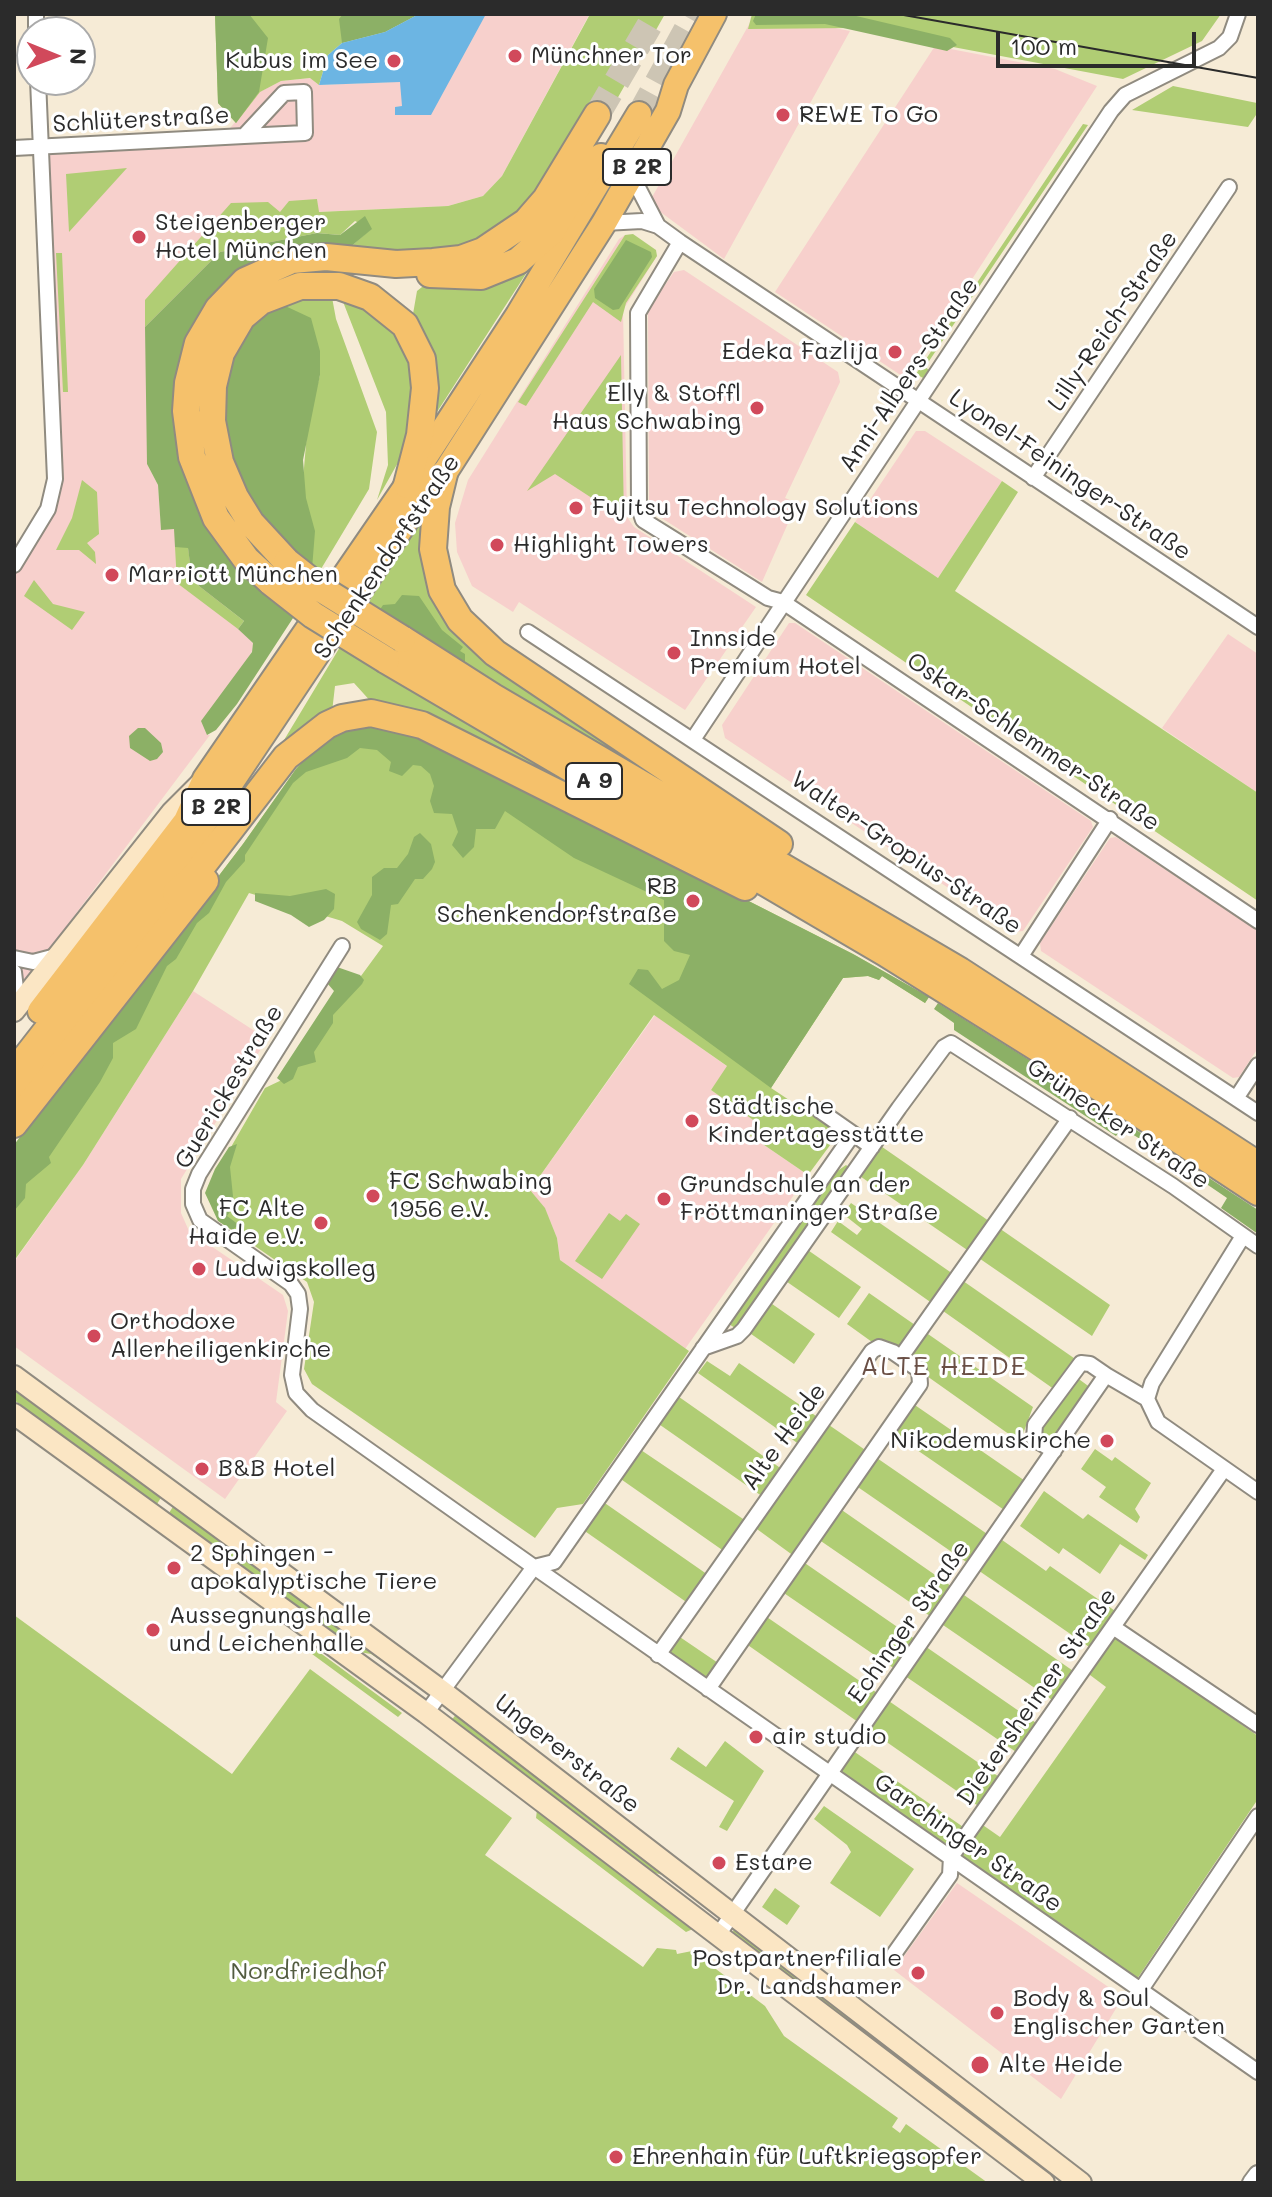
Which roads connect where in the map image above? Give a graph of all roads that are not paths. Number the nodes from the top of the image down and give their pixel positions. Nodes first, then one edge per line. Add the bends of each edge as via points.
1 (714, 14) edge
2 (730, 14) edge
3 (1238, 14) edge
4 (39, 96) edge
5 (668, 111) junction
6 (597, 115) tunnel mouth
7 (244, 136) junction
8 (41, 147) junction
9 (14, 148) edge
10 (601, 157) junction
11 (632, 176) junction
12 (1229, 187) dead end
13 (604, 223) junction
14 (658, 226) junction
15 (680, 242) junction
16 (396, 264) junction
17 (473, 385) junction
18 (919, 401) junction
19 (444, 474) junction
20 (1033, 478) junction
21 (407, 485) junction
22 (14, 565) edge
23 (279, 572) junction
24 (783, 602) junction
25 (1257, 623) edge
26 (528, 632) dead end
27 (326, 646) junction
28 (694, 738) junction
29 (300, 748) junction
30 (205, 779) junction
31 (1110, 819) junction
32 (176, 893) junction
33 (809, 894) junction
34 (1258, 921) edge
35 (342, 946) dead end
36 (56, 956) junction
37 (1021, 956) junction
38 (14, 958) edge
39 (14, 972) edge
40 (16, 1008) edge
41 (14, 1044) edge
42 (1258, 1065) edge
43 (14, 1071) edge
44 (1237, 1097) junction
45 (14, 1100) edge
46 (819, 1110) dead end
47 (1258, 1113) edge
48 (1070, 1118) junction
49 (14, 1124) edge
50 (853, 1134) junction
51 (872, 1147) junction
52 (1258, 1165) edge
53 (1258, 1192) edge
54 (1243, 1236) junction
55 (1258, 1246) edge
56 (703, 1348) junction
57 (901, 1357) junction
58 (1106, 1375) junction
59 (14, 1376) edge
60 (1147, 1399) junction
61 (14, 1414) edge
62 (1054, 1451) junction
63 (1224, 1469) junction
64 (1258, 1492) edge
65 (534, 1567) junction
66 (1113, 1627) junction
67 (658, 1655) junction
68 (708, 1689) junction
69 (442, 1691) junction
70 (426, 1713) junction
71 (1258, 1725) edge
72 (831, 1774) junction
73 (1258, 1816) edge
74 (951, 1857) junction
75 (732, 1916) junction
76 (718, 1935) junction
77 (894, 1954) dead end
78 (1140, 1991) junction
79 (1258, 2072) edge
80 (1258, 2175) edge
81 (1044, 2183) edge
82 (1081, 2183) edge
83 (1252, 2183) edge

1 - 5 highway, Schenkendorfstraße / B 2R
2 - 5 highway via 689,90
3 - 18 street, Anni-Albers-Straße via 1225,44 1125,95 1111,111
4 - 8 street
5 - 11 highway, Schenkendorfstraße / B 2R
6 - 16 highway via 546,199 503,241 461,259
7 - 7 street, Schlüterstraße via 305,133 304,92 284,93
7 - 8 street, Schlüterstraße
8 - 9 street, Schlüterstraße
8 - 22 street via 55,479 48,509
10 - 16 highway via 545,239 508,268 447,277
10 - 17 highway via 492,338
10 - 17 highway, Schenkendorfstraße / B 2R via 634,110
11 - 13 highway, Schenkendorfstraße / B 2R
11 - 14 street, Lyonel-Feininger-Straße
12 - 20 street, Lilly-Reich-Straße
13 - 14 street via 642,221
13 - 19 highway, Schenkendorfstraße / B 2R
14 - 15 street, Lyonel-Feininger-Straße
15 - 18 street, Lyonel-Feininger-Straße
15 - 24 street, Oskar-Schlemmer-Straße via 638,313 639,508 643,520 768,598
16 - 23 highway via 326,257 279,264 227,298 198,343 186,396 197,473 230,540
17 - 21 highway, Schenkendorfstraße / B 2R
18 - 20 street, Lyonel-Feininger-Straße
18 - 24 street, Anni-Albers-Straße
19 - 27 highway, Schenkendorfstraße / B 2R via 420,500
19 - 33 highway, A 9 via 433,549 442,590 460,620 495,653 785,848
20 - 25 street, Lyonel-Feininger-Straße
21 - 23 highway via 425,388 422,359 405,325 379,302 339,286 300,286 261,301 242,317 221,353 212,421 220,462 235,497
21 - 30 highway, Schenkendorfstraße / B 2R
23 - 33 highway, bridge via 320,588
23 - 33 highway, A 9, bridge via 313,615 386,660
24 - 28 street, Anni-Albers-Straße
24 - 31 street, Oskar-Schlemmer-Straße
26 - 28 street, Walter-Gropius-Straße
27 - 32 highway via 314,683
27 - 43 highway, Schenkendorfstraße / B 2R via 184,853
28 - 37 street, Walter-Gropius-Straße
29 - 32 highway via 277,767
29 - 33 highway via 342,718 371,713 410,720 778,902
29 - 49 highway via 188,903
30 - 36 main road
30 - 41 highway, Schenkendorfstraße / B 2R via 186,821
31 - 34 street, Oskar-Schlemmer-Straße
31 - 37 street
32 - 45 highway
33 - 52 highway, A 9 via 1099,1059
33 - 53 highway, A 9
35 - 65 street, Guerickestraße via 199,1174 193,1204 200,1220 298,1294 292,1375 304,1402
36 - 38 street via 40,961
36 - 40 main road
37 - 44 street, Walter-Gropius-Straße
39 - 40 street
42 - 44 street
44 - 47 street, Walter-Gropius-Straße
46 - 50 street
48 - 51 street, Grünecker Straße via 951,1043
48 - 54 street, Grünecker Straße
48 - 57 street
50 - 51 street
50 - 56 street
51 - 56 street via 744,1329
54 - 55 street, Grünecker Straße
54 - 60 street
56 - 65 street via 554,1562
57 - 67 street, Alte Heide via 879,1347 872,1351
57 - 68 street via 919,1370 920,1384
58 - 60 street
58 - 62 street, Echinger Straße
58 - 62 street via 1081,1363 1035,1425 1034,1439
59 - 69 main road, Ungererstraße
60 - 63 street via 1158,1422
61 - 70 main road
62 - 72 street, Echinger Straße
63 - 64 street
63 - 66 street, Dietersheimer Straße
65 - 67 street, Garchinger Straße
65 - 69 street
66 - 71 street
66 - 74 street, Dietersheimer Straße
67 - 68 street, Garchinger Straße
68 - 72 street, Garchinger Straße
69 - 70 street
69 - 75 main road, Ungererstraße
70 - 76 main road
72 - 74 street, Garchinger Straße
72 - 75 street, Echinger Straße
73 - 78 street
74 - 77 street, Dietersheimer Straße via 950,1875
74 - 78 street, Garchinger Straße
75 - 76 street, Echinger Straße
75 - 82 main road, Ungererstraße
76 - 81 main road
78 - 79 street, Garchinger Straße
80 - 83 street

